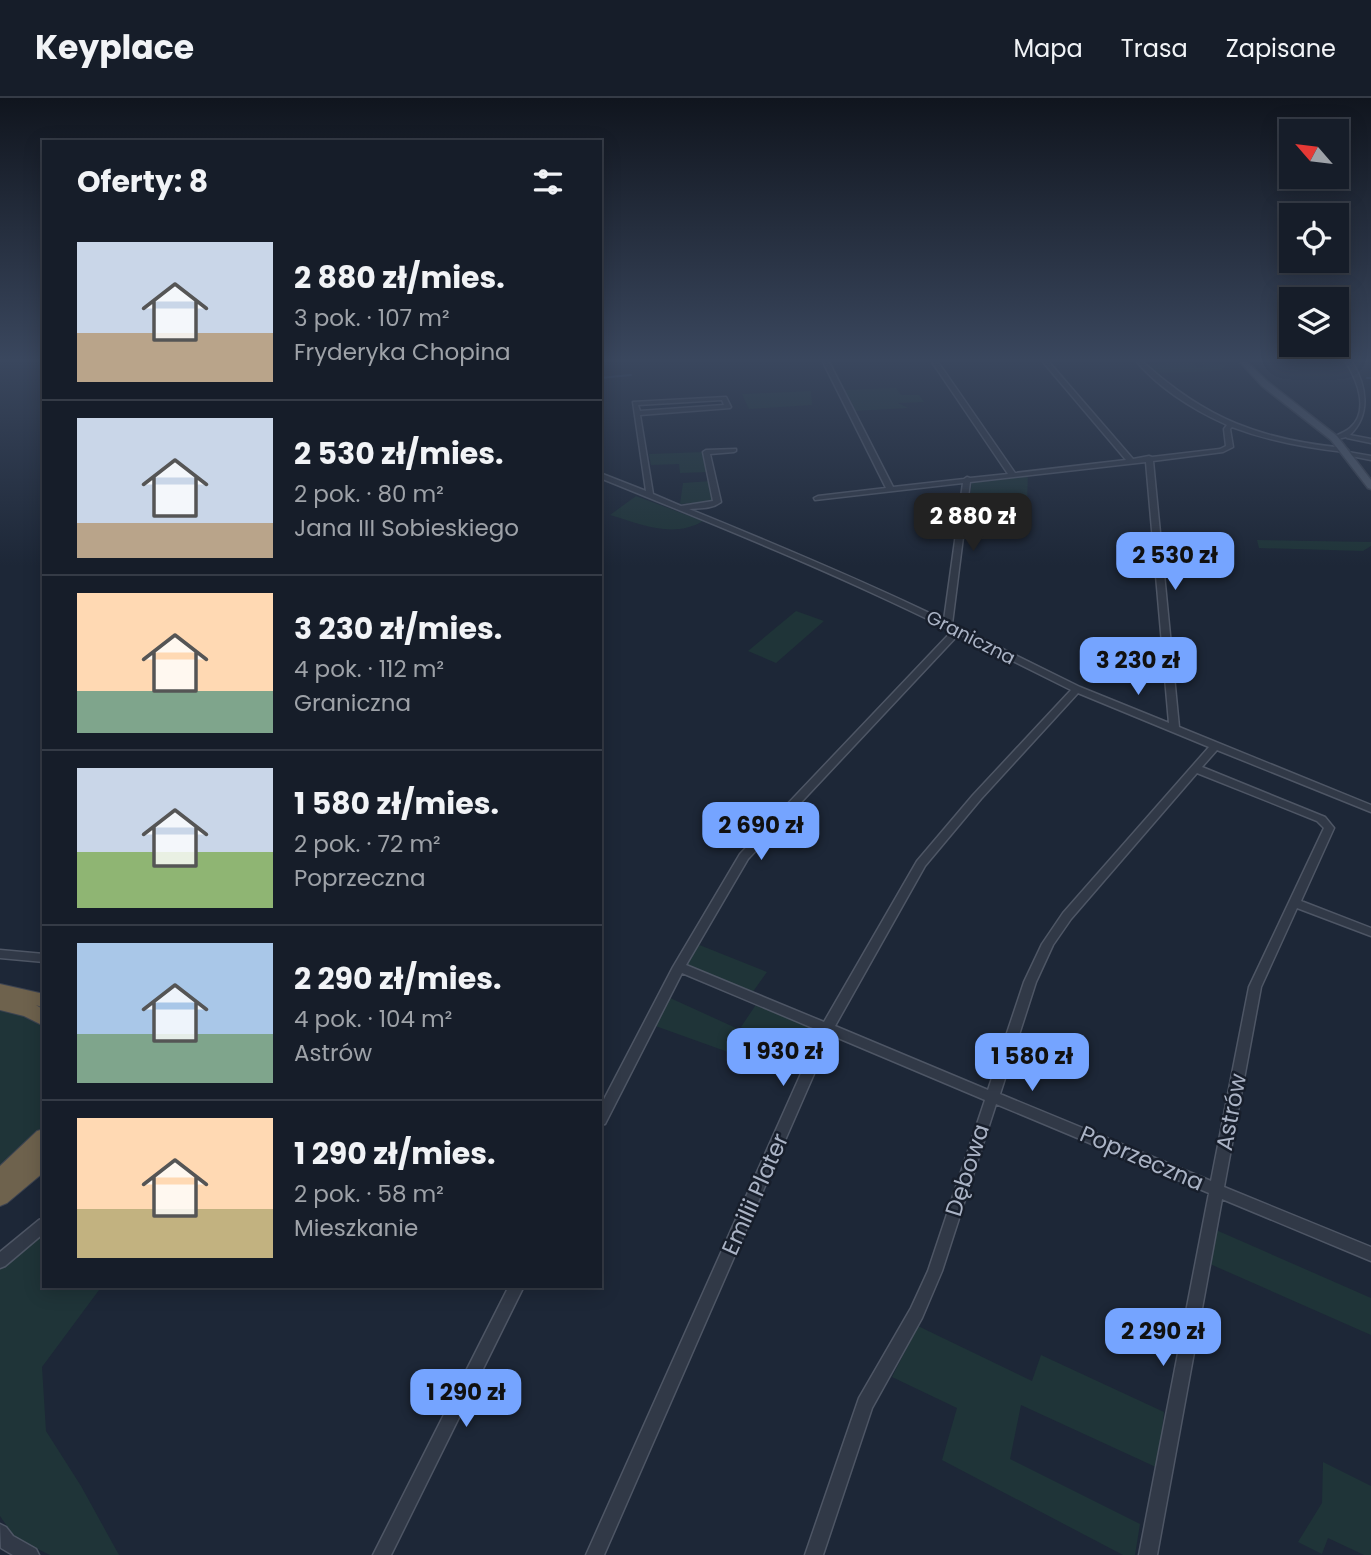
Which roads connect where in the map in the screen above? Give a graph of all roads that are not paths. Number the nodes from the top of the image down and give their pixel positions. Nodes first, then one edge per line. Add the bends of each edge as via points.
1 (640, 430) edge
2 (860, 430) edge
3 (982, 430) edge
4 (1104, 430) edge
5 (1230, 430) edge
6 (1248, 430) edge
7 (1324, 430) edge
8 (1357, 430) edge
9 (1349, 437) junction
10 (1334, 438) junction
11 (1371, 441) edge
12 (734, 450) dead end
13 (1347, 452) junction
14 (1371, 457) edge
15 (1149, 458) junction
16 (1130, 460) junction
17 (1012, 473) junction
18 (602, 476) edge
19 (967, 479) junction
20 (1371, 486) edge
21 (890, 489) junction
22 (650, 496) junction
23 (818, 498) dead end
24 (681, 508) junction
25 (953, 627) junction
26 (1077, 689) junction
27 (1174, 728) junction
28 (1216, 745) junction
29 (1195, 768) junction
30 (1371, 809) edge
31 (1294, 903) junction
32 (1371, 932) edge
33 (0, 954) edge
34 (42, 958) edge
35 (679, 967) junction
36 (0, 991) edge
37 (42, 1001) edge
38 (0, 1003) edge
39 (42, 1018) edge
40 (828, 1027) junction
41 (991, 1095) junction
42 (602, 1116) edge
43 (42, 1139) edge
44 (42, 1161) edge
45 (0, 1180) edge
46 (1215, 1188) junction
47 (0, 1197) edge
48 (42, 1226) edge
49 (1371, 1254) edge
50 (0, 1261) edge
51 (516, 1288) edge
52 (0, 1533) edge
53 (30, 1555) edge
54 (382, 1555) edge
55 (595, 1555) edge
56 (814, 1555) edge
57 (1148, 1555) edge

1 - 22 street
2 - 21 street
3 - 17 street
4 - 16 street
5 - 15 street via 1228,449
6 - 13 street via 1308,447
7 - 10 main road
8 - 9 street
9 - 10 street
9 - 11 street
10 - 13 main road
12 - 24 street via 706,452 717,502
13 - 14 street
13 - 20 main road
15 - 16 street
15 - 27 street
16 - 17 street
17 - 19 street
18 - 22 street, Graniczna
19 - 21 street
19 - 25 street
21 - 23 street
22 - 24 street, Graniczna
24 - 25 street, Graniczna
25 - 26 street, Graniczna
25 - 35 street via 744,857
26 - 27 street, Graniczna
26 - 40 street, Emilii Plater via 921,864
27 - 28 street, Graniczna
28 - 29 street, Dębowa
28 - 30 street, Graniczna
29 - 31 street, Astrów via 1327,825
29 - 41 street, Dębowa via 1048,944
31 - 32 street
31 - 46 street, Astrów via 1255,987
33 - 34 street
35 - 40 street, Poprzeczna
35 - 42 street
36 - 37 highway
38 - 39 highway
40 - 41 street, Poprzeczna
40 - 55 street, Emilii Plater
41 - 46 street, Poprzeczna
41 - 56 street, Dębowa via 935,1271 917,1313 865,1404
43 - 45 highway
44 - 47 highway
46 - 49 street, Poprzeczna
46 - 57 street, Astrów
48 - 50 street
51 - 54 street
52 - 53 street

